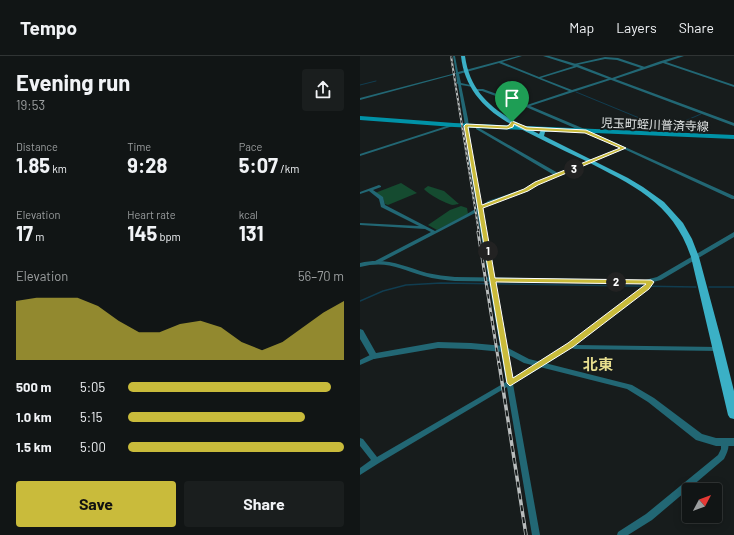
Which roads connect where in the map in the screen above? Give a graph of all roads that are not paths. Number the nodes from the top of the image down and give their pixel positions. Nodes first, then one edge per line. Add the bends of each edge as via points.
1 (454, 56) edge
2 (463, 56) edge
3 (521, 56) edge
4 (545, 56) edge
5 (682, 56) edge
6 (499, 62) junction
7 (662, 62) junction
8 (576, 66) junction
9 (644, 68) junction
10 (466, 71) junction
11 (456, 73) junction
12 (538, 78) junction
13 (611, 79) junction
14 (458, 83) junction
15 (734, 86) edge
16 (474, 88) junction
17 (571, 91) junction
18 (360, 99) edge
19 (527, 106) junction
20 (360, 118) edge
21 (512, 122) junction
22 (454, 125) junction
23 (734, 125) edge
24 (466, 126) junction
25 (477, 126) junction
26 (507, 128) junction
27 (526, 129) junction
28 (551, 130) junction
29 (586, 131) junction
30 (541, 136) junction
31 (734, 137) edge
32 (624, 148) junction
33 (360, 155) edge
34 (591, 162) junction
35 (558, 175) junction
36 (379, 186) dead end
37 (370, 190) junction
38 (360, 193) edge
39 (734, 198) edge
40 (480, 207) junction
41 (360, 224) edge
42 (428, 228) junction
43 (434, 232) junction
44 (734, 234) edge
45 (694, 258) junction
46 (377, 262) junction
47 (360, 265) edge
48 (492, 280) junction
49 (651, 282) junction
50 (360, 332) edge
51 (570, 345) junction
52 (504, 349) junction
53 (719, 349) junction
54 (374, 356) junction
55 (360, 363) edge
56 (540, 365) junction
57 (510, 383) junction
58 (734, 415) edge
59 (360, 441) edge
60 (724, 442) junction
61 (734, 442) edge
62 (376, 461) junction
63 (360, 472) edge
64 (536, 535) edge
65 (621, 535) edge

1 - 11 street
2 - 10 main road
3 - 6 street
4 - 8 street
5 - 7 street
6 - 10 street
6 - 12 street
7 - 9 street
7 - 15 street
8 - 9 street via 605,58
8 - 12 street
8 - 13 street
9 - 13 street
10 - 11 street
10 - 16 main road
11 - 14 street
11 - 18 street
12 - 17 street
13 - 17 street
13 - 23 street
14 - 16 street
14 - 24 street
16 - 19 street
16 - 21 main road via 485,104
17 - 19 street
19 - 29 street
20 - 22 main road, 児玉町蛭川普済寺線
21 - 26 main road
21 - 27 main road
22 - 24 main road, 児玉町蛭川普済寺線
22 - 33 street
24 - 25 main road, 児玉町蛭川普済寺線
24 - 40 street
25 - 26 main road, 児玉町蛭川普済寺線
25 - 35 street
26 - 27 main road, 児玉町蛭川普済寺線
27 - 28 main road, 児玉町蛭川普済寺線
27 - 30 main road
28 - 29 main road, 児玉町蛭川普済寺線
28 - 30 main road via 542,132
29 - 31 main road, 児玉町蛭川普済寺線
29 - 32 street
30 - 34 main road
32 - 34 street
32 - 39 street
34 - 35 street
34 - 45 main road via 626,179 663,204 688,236
35 - 40 street
36 - 37 street
37 - 38 street
37 - 42 street via 380,198 383,206
40 - 43 street
40 - 48 street
41 - 42 street
42 - 43 street
43 - 46 street
44 - 45 street
45 - 49 street
45 - 53 main road
46 - 47 street
46 - 48 street via 396,264 434,277
48 - 49 street
48 - 52 street
49 - 51 street
50 - 54 street
51 - 53 street
51 - 56 street
52 - 54 street via 438,345
52 - 56 street via 521,359
52 - 57 street
53 - 58 main road
54 - 55 street
56 - 57 street
56 - 60 street via 629,387 651,400 699,437 708,441
57 - 62 street
57 - 64 street
59 - 62 street
60 - 61 street
60 - 65 street via 725,449 721,457 649,517
62 - 63 street

